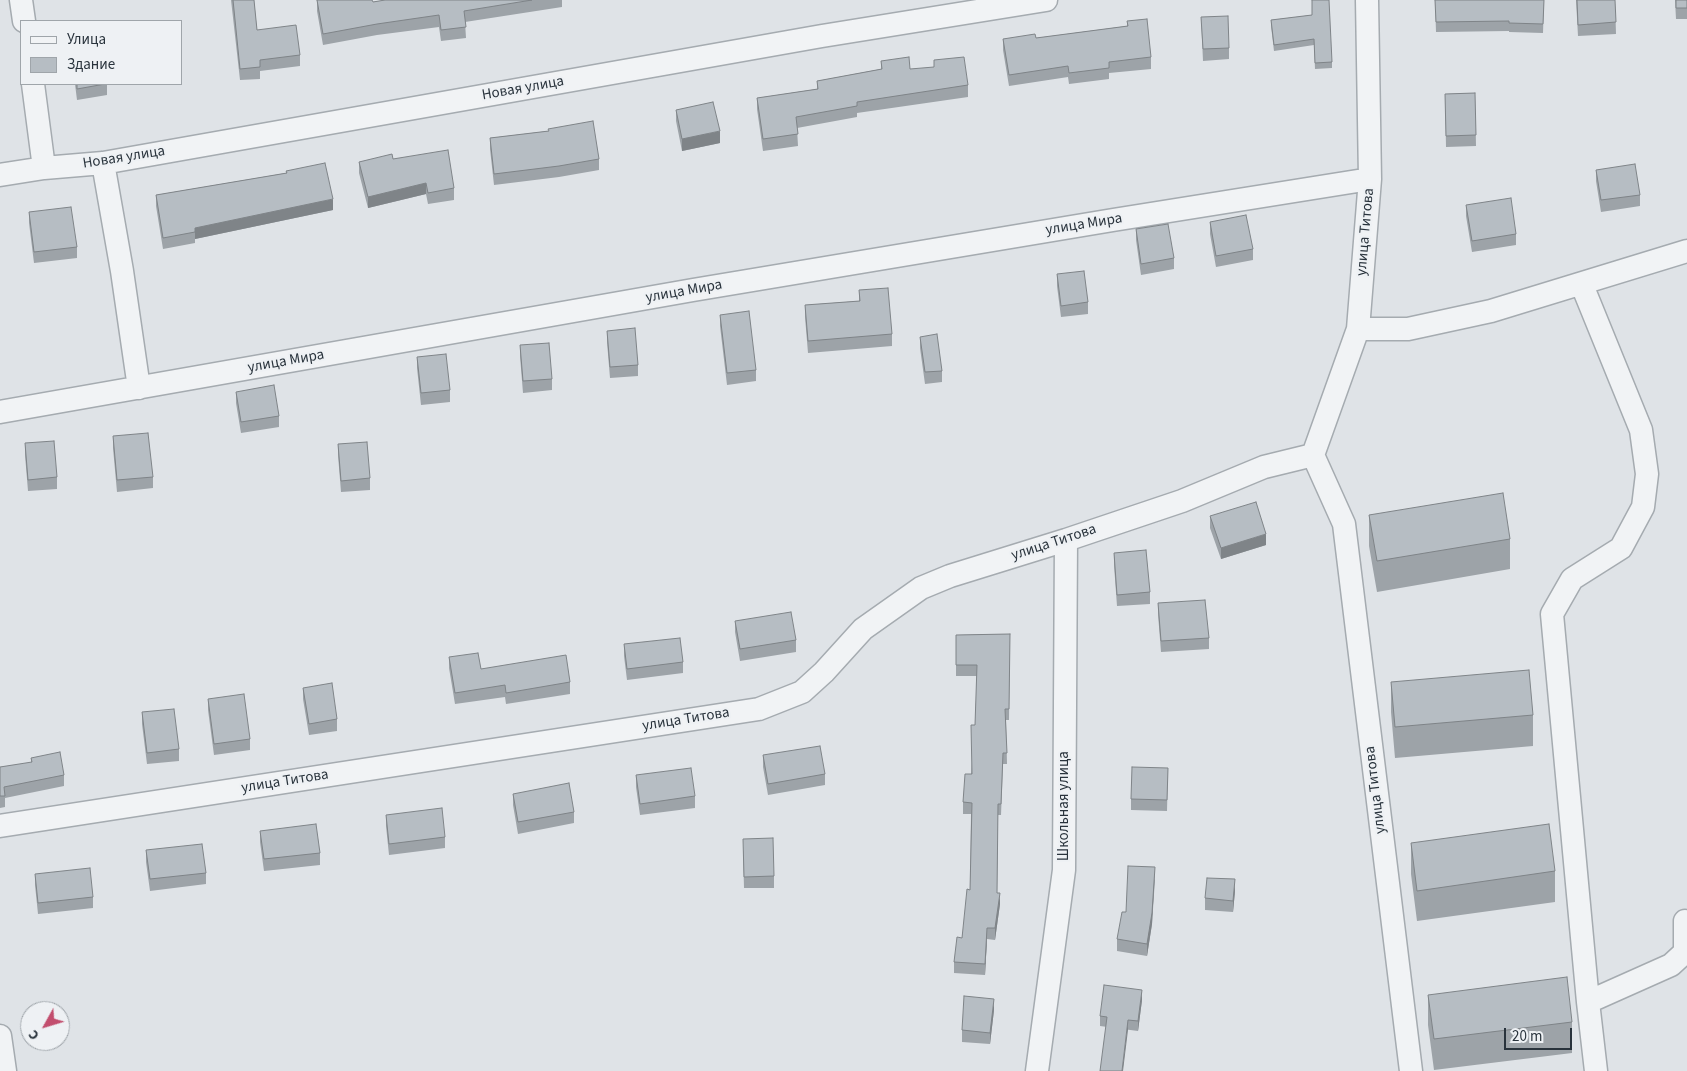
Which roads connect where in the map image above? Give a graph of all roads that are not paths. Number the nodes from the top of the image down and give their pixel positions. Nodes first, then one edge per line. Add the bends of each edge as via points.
1 (21, 0) edge
2 (1046, 0) edge
3 (1367, 0) edge
4 (24, 20) edge
5 (33, 85) edge
6 (103, 163) junction
7 (44, 168) junction
8 (0, 175) edge
9 (1370, 180) junction
10 (1687, 251) edge
11 (1582, 284) junction
12 (1358, 329) junction
13 (139, 388) junction
14 (0, 412) edge
15 (1313, 455) junction
16 (1066, 540) junction
17 (0, 826) edge
18 (1685, 921) dead end
19 (1588, 1002) junction
20 (0, 1036) edge
21 (5, 1071) edge
22 (1037, 1071) edge
23 (1410, 1071) edge
24 (1596, 1071) edge

1 - 4 street
2 - 6 street, Новая улица via 822,36
3 - 9 street, улица Титова
5 - 7 street
6 - 7 street, Новая улица
6 - 13 street
7 - 8 street, Новая улица
9 - 12 street, улица Титова
9 - 13 street, улица Мира via 683,292
10 - 11 street
11 - 12 street via 1490,312 1408,329
11 - 19 street via 1641,430 1647,474 1643,507 1621,548 1572,579 1552,614
12 - 15 street, улица Титова
13 - 14 street, улица Мира
15 - 16 street, улица Титова via 1264,467 1182,501
15 - 23 street, улица Титова via 1344,524
16 - 17 street, улица Титова via 921,588 864,629 802,692 759,709
16 - 22 street, Школьная улица via 1064,870
18 - 19 street via 1685,952 1671,965
19 - 24 street
20 - 21 street

